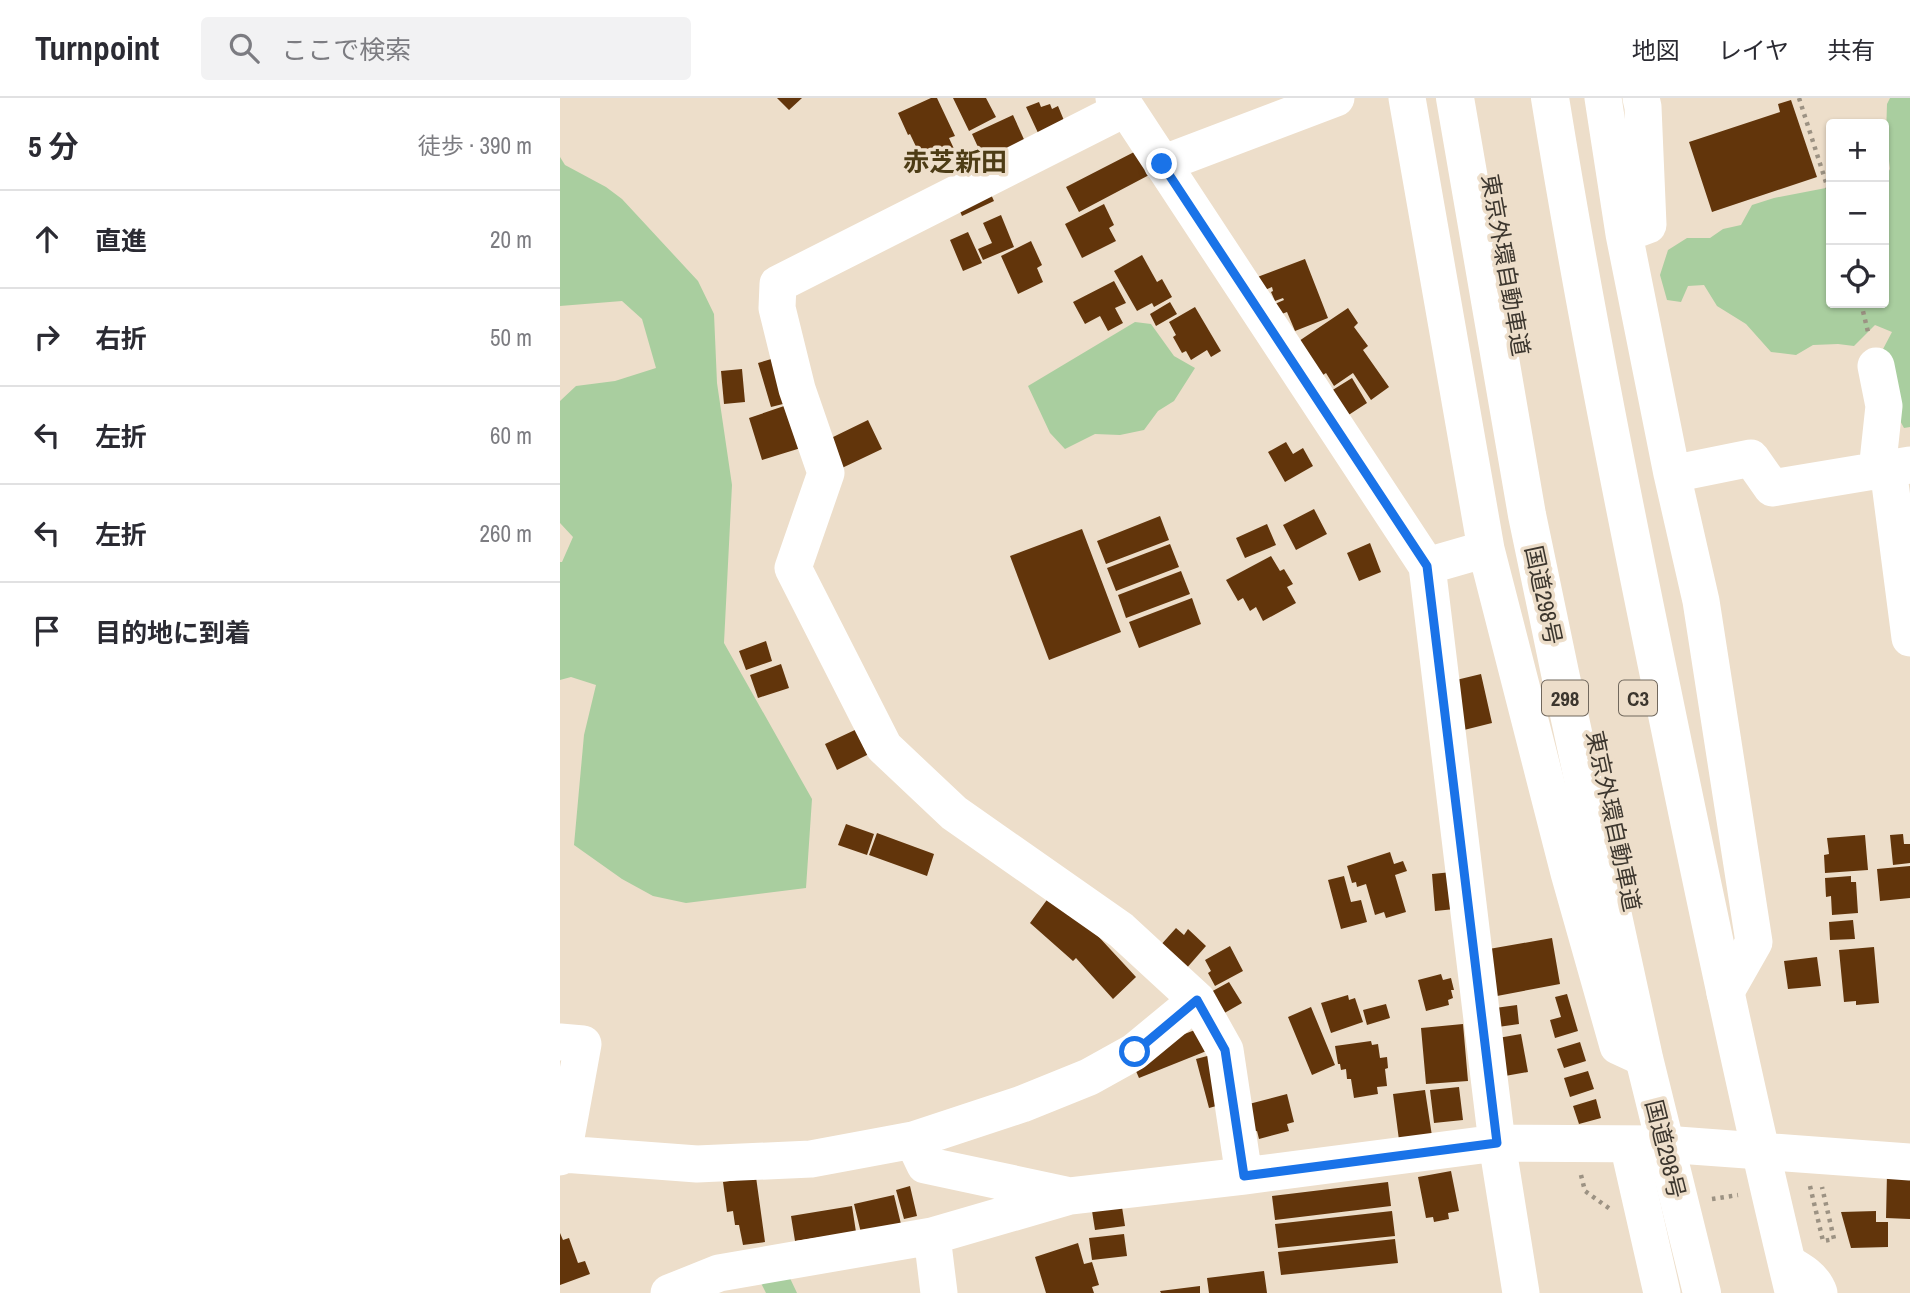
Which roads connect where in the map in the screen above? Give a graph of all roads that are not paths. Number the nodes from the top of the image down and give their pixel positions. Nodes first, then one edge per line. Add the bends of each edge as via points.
1 (1336, 98) edge
2 (1478, 98) edge
3 (1526, 98) edge
4 (1550, 98) edge
5 (1566, 98) edge
6 (1603, 98) edge
7 (1641, 98) edge
8 (1434, 100) edge
9 (1120, 103) edge
10 (1162, 164) junction
11 (1624, 234) junction
12 (1875, 366) dead end
13 (1892, 468) edge
14 (1672, 474) junction
15 (1486, 549) junction
16 (1427, 566) junction
17 (1910, 638) edge
18 (1689, 820) junction
19 (1725, 993) junction
20 (1197, 1000) junction
21 (560, 1042) edge
22 (1644, 1058) junction
23 (913, 1140) junction
24 (1497, 1143) junction
25 (1646, 1144) junction
26 (1759, 1151) junction
27 (561, 1155) edge
28 (1910, 1162) edge
29 (1244, 1176) junction
30 (1070, 1196) junction
31 (932, 1236) junction
32 (1784, 1283) edge
33 (669, 1293) edge
34 (939, 1293) edge
35 (1521, 1293) edge
36 (1662, 1293) edge
37 (1702, 1293) edge
38 (1724, 1293) edge
39 (1819, 1293) edge

1 - 10 street
2 - 38 highway, 東京外環自動車道 / C3 via 1571,617 1634,914
3 - 32 highway, 東京外環自動車道 / C3 via 1621,616 1679,899
4 - 18 highway via 1619,484
5 - 18 highway via 1662,634
6 - 11 street
7 - 11 street via 1648,225
8 - 15 street
8 - 22 highway, 国道298号 / 298
9 - 10 street
9 - 20 street via 778,284 777,308 797,389 826,473 793,568 884,747 954,813 1121,930
10 - 16 street
11 - 14 street
12 - 13 street
13 - 14 street via 1772,488 1751,458
13 - 17 street
14 - 19 street via 1701,601 1754,942
15 - 16 street
15 - 22 street via 1618,1046
16 - 24 street
18 - 19 highway
19 - 26 highway
20 - 23 street via 1135,1052 1089,1077
20 - 29 street via 1225,1050
21 - 27 street via 583,1044
22 - 25 highway, 国道298号 / 298
23 - 27 street via 811,1159 697,1164
23 - 30 street via 925,1166
24 - 25 street
24 - 29 street
24 - 35 street
25 - 26 street
25 - 36 street
25 - 37 highway, 国道298号 / 298
26 - 28 street
26 - 32 highway
29 - 30 street
30 - 31 street
31 - 33 street via 719,1273
31 - 34 street
32 - 39 street via 1804,1273

